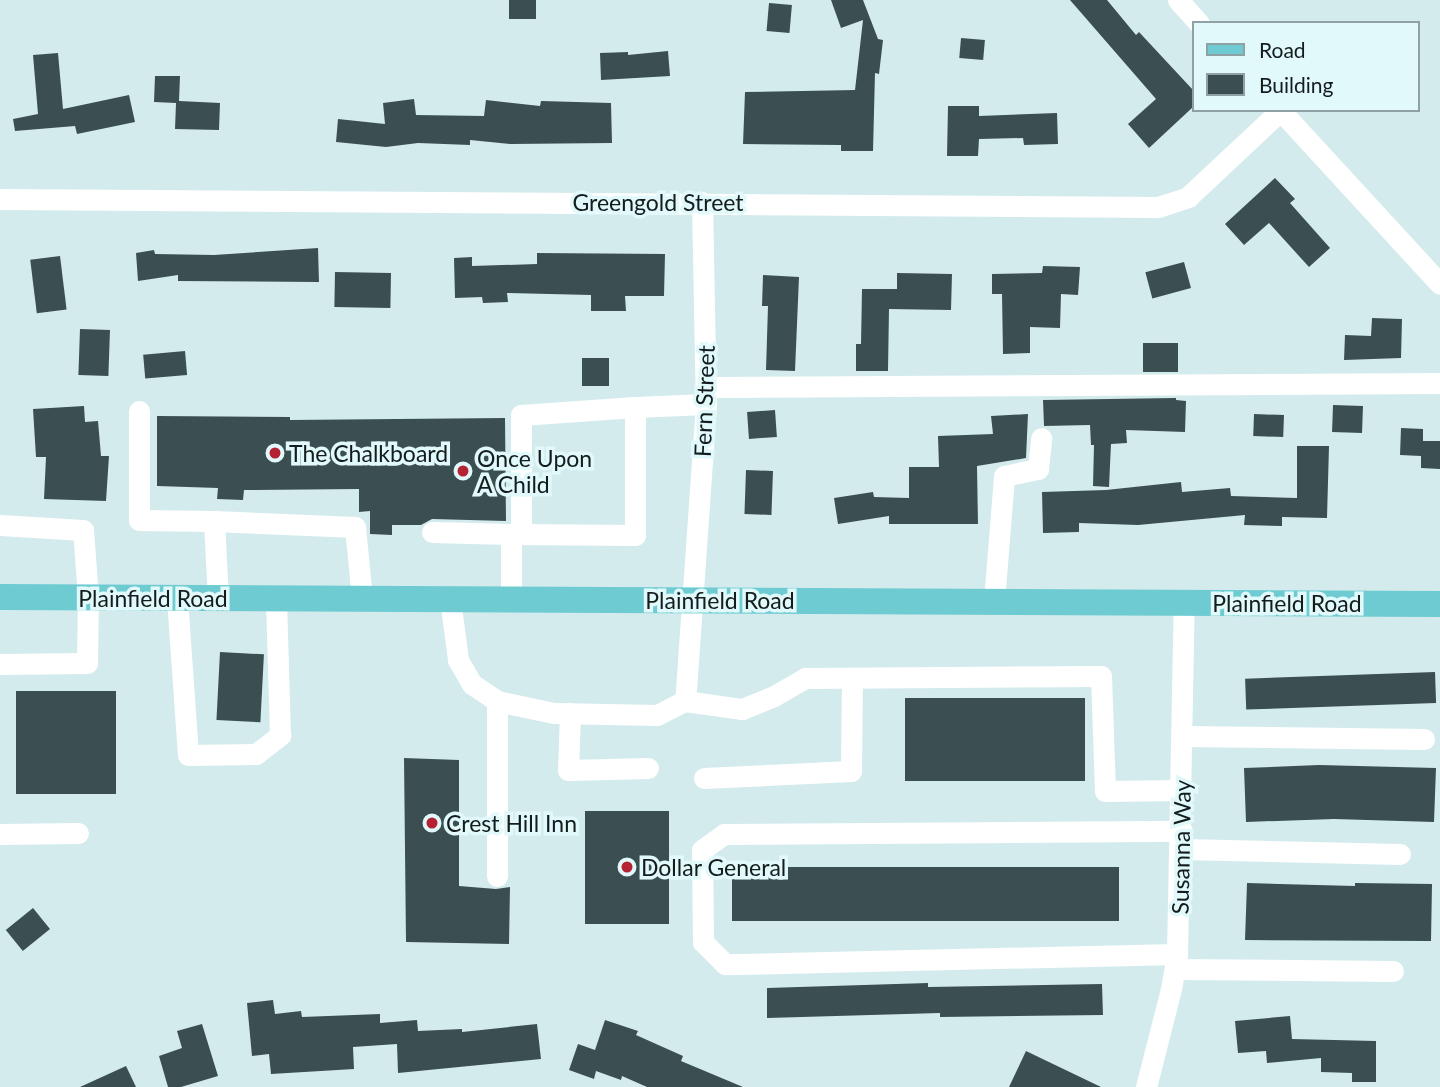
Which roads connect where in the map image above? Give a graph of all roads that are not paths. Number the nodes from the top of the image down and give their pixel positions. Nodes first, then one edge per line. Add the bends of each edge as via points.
1 (1178, 0) edge
2 (1197, 21) edge
3 (1278, 112) edge
4 (1282, 112) edge
5 (0, 199) edge
6 (702, 202) junction
7 (1440, 284) edge
8 (1440, 383) edge
9 (706, 396) junction
10 (635, 407) junction
11 (139, 411) dead end
12 (1041, 438) dead end
13 (214, 521) junction
14 (0, 525) edge
15 (432, 532) dead end
16 (516, 534) junction
17 (0, 597) edge
18 (88, 597) junction
19 (177, 597) junction
20 (218, 598) junction
21 (276, 598) junction
22 (362, 599) junction
23 (450, 599) junction
24 (511, 599) junction
25 (692, 600) junction
26 (994, 601) junction
27 (1184, 603) junction
28 (1440, 604) edge
29 (0, 664) edge
30 (852, 677) junction
31 (497, 701) junction
32 (685, 701) junction
33 (570, 713) junction
34 (1182, 736) junction
35 (1424, 738) dead end
36 (648, 768) dead end
37 (704, 778) dead end
38 (1182, 790) junction
39 (78, 833) dead end
40 (0, 834) edge
41 (1181, 840) junction
42 (1400, 853) dead end
43 (497, 876) dead end
44 (1176, 962) junction
45 (1393, 971) dead end
46 (1146, 1087) edge

1 - 2 street
3 - 6 street, Greengold Street via 1188,197 1158,207
4 - 7 street
5 - 6 street, Greengold Street
6 - 9 street, Fern Street
8 - 9 street
9 - 10 street
9 - 25 street, Fern Street
10 - 16 street via 521,415
10 - 16 street via 635,535
11 - 13 street via 139,520
12 - 26 street via 1038,469 1004,476
13 - 20 street
13 - 22 street via 355,527
14 - 18 street via 83,530
15 - 16 street
16 - 24 street
17 - 18 main road, Plainfield Road
18 - 19 main road, Plainfield Road
18 - 29 street via 87,663
19 - 20 main road, Plainfield Road
19 - 21 street via 188,755 256,754 280,735
20 - 21 main road, Plainfield Road
21 - 22 main road, Plainfield Road
22 - 23 main road, Plainfield Road
23 - 24 main road, Plainfield Road
23 - 31 street via 458,660 472,684
24 - 25 main road, Plainfield Road
25 - 26 main road, Plainfield Road
25 - 32 street, Fern Street
26 - 27 main road, Plainfield Road
27 - 28 main road, Plainfield Road
27 - 34 street, Susanna Way
30 - 32 street via 805,678 741,709
30 - 37 street via 851,771
30 - 38 street via 1101,676 1105,790
31 - 33 street
31 - 43 street
32 - 33 street via 657,715
33 - 36 street via 568,770
34 - 35 street
34 - 38 street, Susanna Way
38 - 41 street, Susanna Way
39 - 40 street
41 - 42 street
41 - 44 street, Susanna Way
41 - 44 street via 724,834 702,850 703,942 725,964
44 - 45 street
44 - 46 street, Susanna Way

